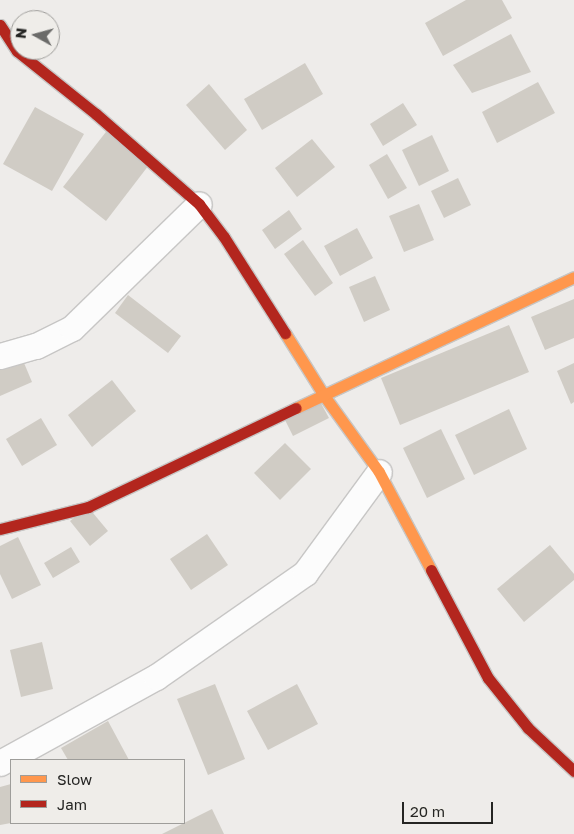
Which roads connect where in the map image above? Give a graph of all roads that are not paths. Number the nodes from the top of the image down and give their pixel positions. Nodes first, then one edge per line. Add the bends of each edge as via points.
1 (0, 24) edge
2 (199, 204) junction
3 (574, 277) edge
4 (0, 356) edge
5 (325, 397) junction
6 (379, 472) junction
7 (0, 529) edge
8 (0, 763) edge
9 (574, 771) edge

1 - 2 street via 17,51 96,114
2 - 4 street via 72,328 36,346
2 - 5 street via 224,236
3 - 5 street
5 - 6 street
5 - 7 street via 88,507
6 - 8 street via 305,574 156,676
6 - 9 street via 488,678 528,728

